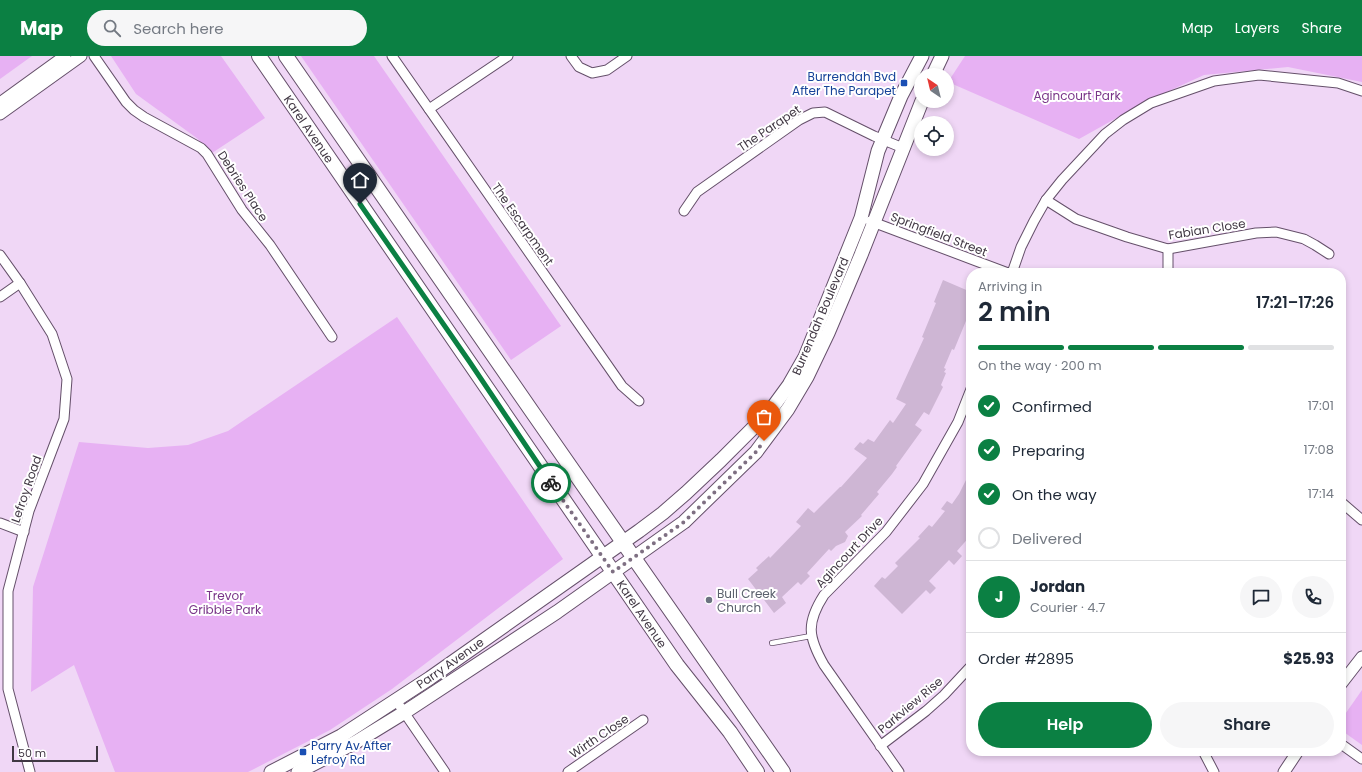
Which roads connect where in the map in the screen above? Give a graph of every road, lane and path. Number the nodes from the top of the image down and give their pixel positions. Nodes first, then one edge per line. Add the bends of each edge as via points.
1 (65, 56) edge
2 (81, 56) edge
3 (94, 56) edge
4 (259, 56) edge
5 (286, 56) edge
6 (392, 56) edge
7 (508, 56) edge
8 (572, 56) edge
9 (626, 56) edge
10 (922, 56) edge
11 (942, 56) edge
12 (936, 68) edge
13 (1362, 91) edge
14 (0, 102) edge
15 (919, 108) edge
16 (429, 109) junction
17 (0, 114) edge
18 (882, 140) junction
19 (903, 148) junction
20 (1046, 200) junction
21 (684, 211) dead end
22 (861, 218) junction
23 (874, 223) junction
24 (1168, 249) junction
25 (1329, 254) dead end
26 (0, 255) edge
27 (995, 268) edge
28 (1014, 268) edge
29 (1168, 268) edge
30 (20, 283) junction
31 (0, 297) edge
32 (332, 337) dead end
33 (639, 400) dead end
34 (966, 402) edge
35 (1346, 506) edge
36 (1362, 520) edge
37 (0, 523) edge
38 (24, 532) junction
39 (623, 542) junction
40 (602, 557) junction
41 (634, 558) junction
42 (613, 572) junction
43 (811, 636) junction
44 (772, 643) dead end
45 (1362, 657) edge
46 (966, 671) edge
47 (1346, 678) edge
48 (4, 690) edge
49 (396, 699) junction
50 (405, 712) junction
51 (643, 720) dead end
52 (880, 746) junction
53 (1346, 748) edge
54 (1206, 756) edge
55 (1295, 756) edge
56 (1362, 759) edge
57 (30, 772) edge
58 (271, 772) edge
59 (298, 772) edge
60 (445, 772) edge
61 (568, 772) edge
62 (757, 772) edge
63 (783, 772) edge
64 (899, 772) edge
65 (1214, 772) edge
66 (1284, 772) edge

1 - 14 street
2 - 17 street
3 - 32 street, Debries Place via 134,110 201,148 207,154 242,210 270,245
4 - 40 main road, Karel Avenue
5 - 39 main road, Karel Avenue
6 - 16 street, The Escarpment
7 - 16 street
8 - 9 street via 579,67 592,72 607,70
10 - 18 main road, Burrendah Boulevard
11 - 12 main road
13 - 20 street via 1338,83 1259,75 1214,81 1151,104 1123,120 1088,151
15 - 19 main road, Burrendah Boulevard
16 - 33 street, The Escarpment via 622,386
18 - 19 street, The Parapet
18 - 21 street, The Parapet via 825,112 813,113 799,120 697,192
18 - 22 main road, Burrendah Boulevard
19 - 23 main road, Burrendah Boulevard
20 - 24 street, Fabian Close via 1076,219
20 - 28 street
22 - 23 street, Springfield Street
22 - 39 main road, Burrendah Boulevard via 805,357 780,398 746,436 686,493
23 - 27 street, Springfield Street
23 - 41 main road, Burrendah Boulevard via 828,333 788,409 756,452 722,486 684,522
24 - 25 street, Fabian Close via 1256,233 1276,232 1304,239
24 - 29 street
26 - 30 street, Lefroy Road
30 - 31 street
30 - 38 street, Lefroy Road via 52,334 67,379 64,419 29,511
34 - 43 street, Agincourt Drive via 958,422 923,484 886,532 824,595 812,621
35 - 36 street
37 - 38 street
38 - 48 street, Lefroy Road via 8,591
39 - 40 main road, Parry Avenue
39 - 41 main road, Karel Avenue
40 - 42 main road, Karel Avenue
40 - 49 main road, Parry Avenue via 430,678
41 - 42 main road, Parry Avenue
41 - 63 main road, Karel Avenue
42 - 50 main road, Parry Avenue
42 - 62 main road, Karel Avenue via 677,665 730,732
43 - 44 lane
43 - 52 street, Agincourt Drive via 814,648 824,665
45 - 47 street
46 - 52 street, Parkview Rise via 926,711
48 - 57 street, Lefroy Road
49 - 50 street
49 - 58 main road, Parry Avenue via 341,736
50 - 59 main road, Parry Avenue via 356,742
50 - 60 street
51 - 61 street, Wirth Close
52 - 64 street, Agincourt Drive
53 - 56 street
54 - 65 street
55 - 66 street

